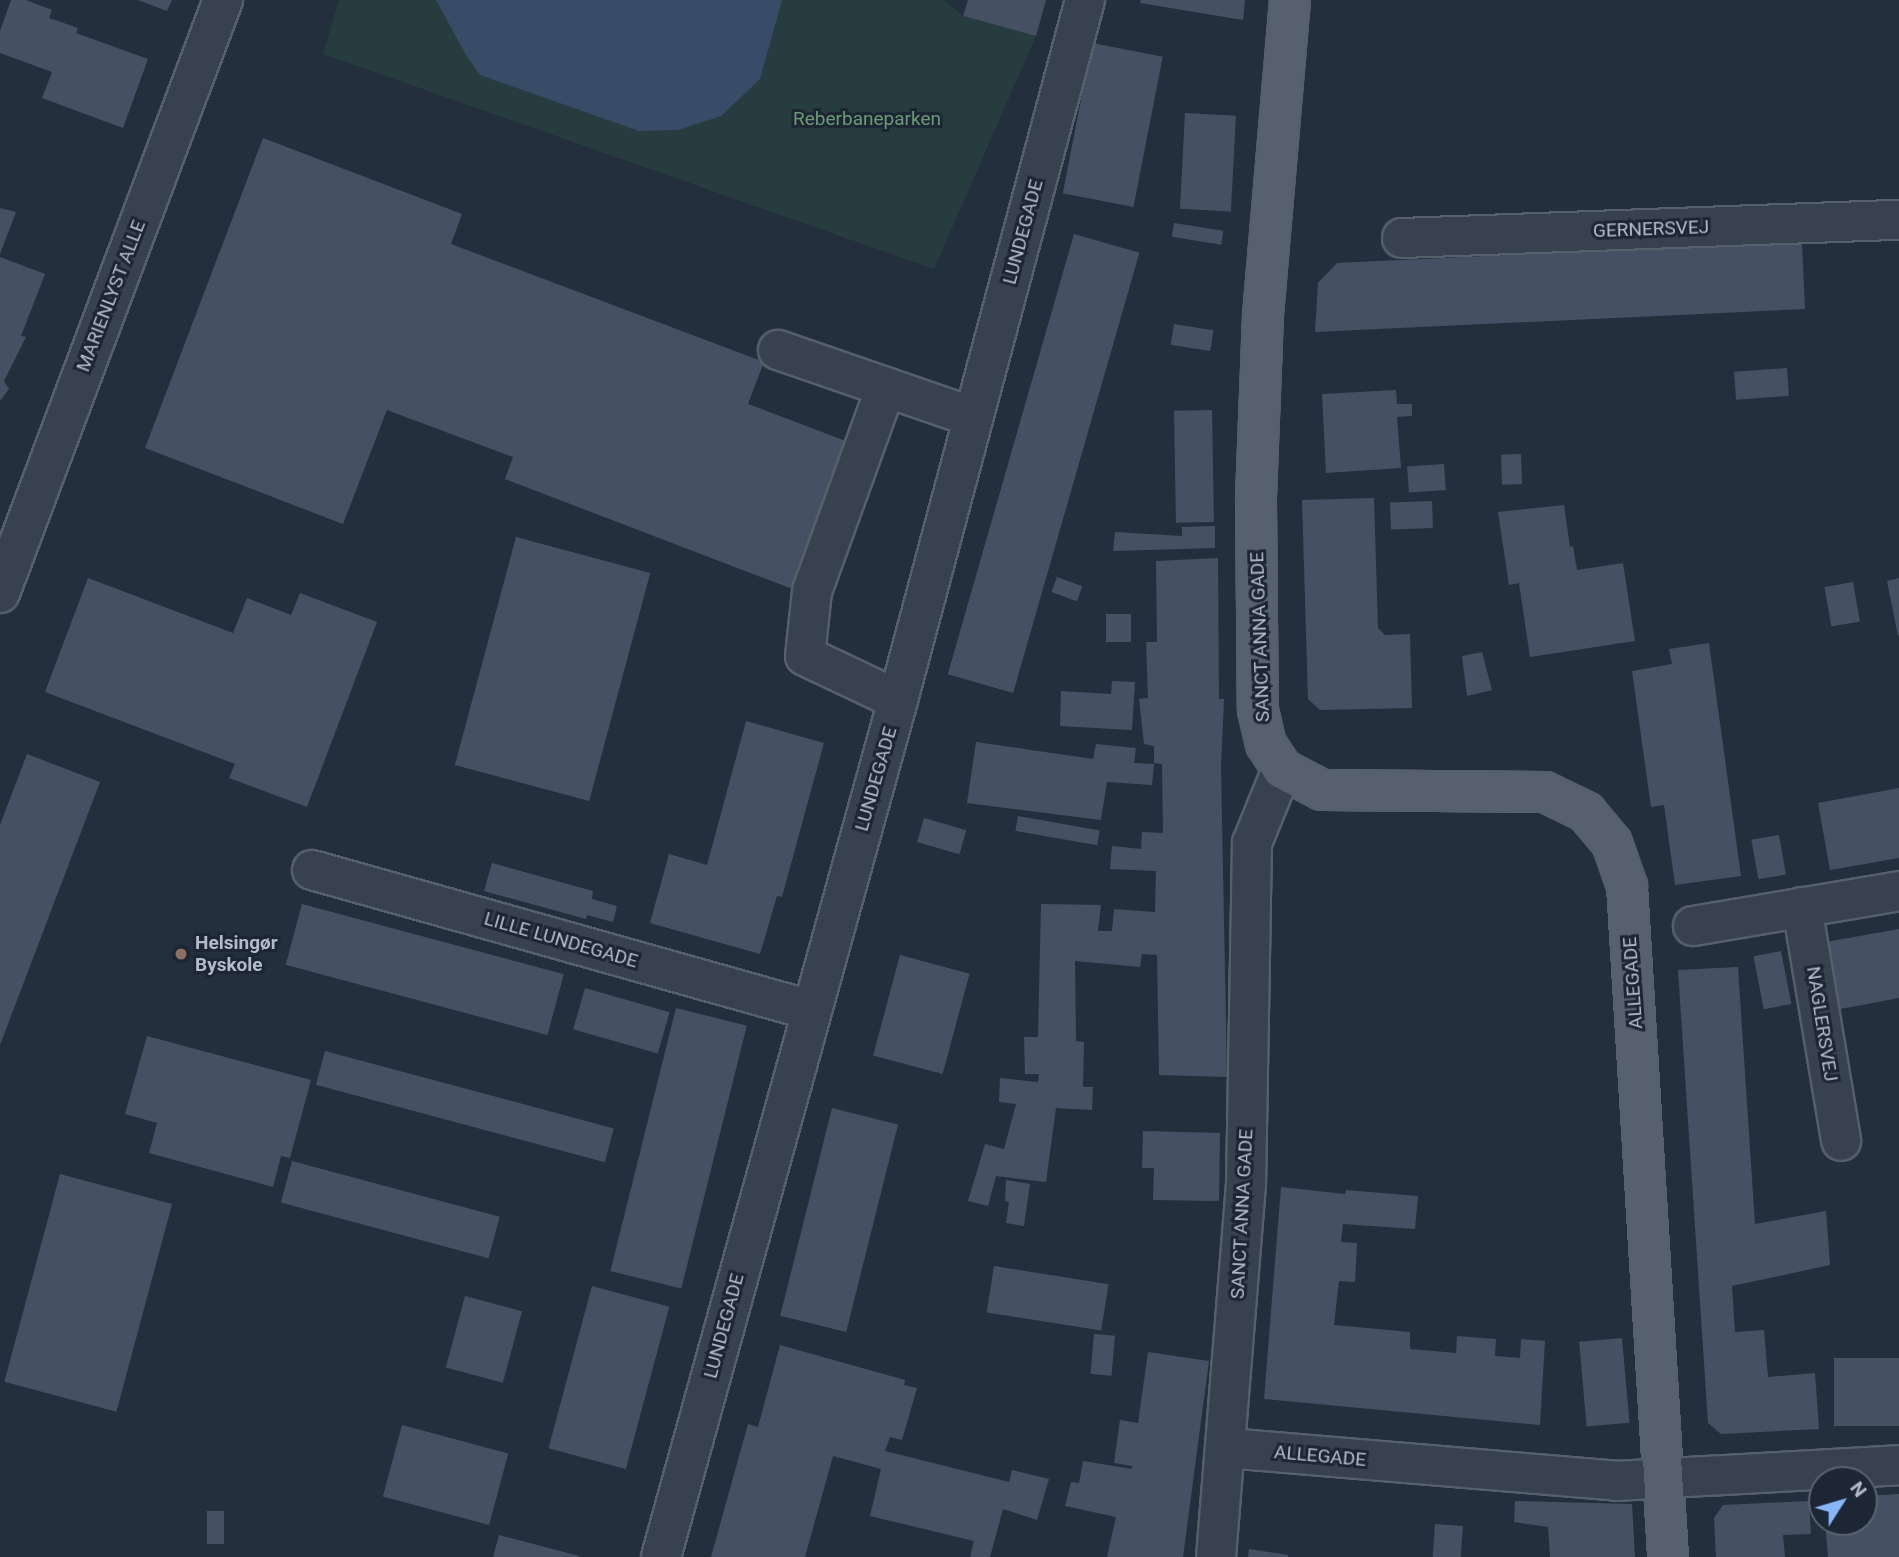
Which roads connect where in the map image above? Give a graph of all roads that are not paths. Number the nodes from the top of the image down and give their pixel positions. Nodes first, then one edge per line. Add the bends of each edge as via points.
1 (223, 0) edge
2 (1085, 0) edge
3 (1290, 0) edge
4 (1899, 220) edge
5 (1402, 238) dead end
6 (778, 350) dead end
7 (886, 387) junction
8 (973, 417) junction
9 (0, 593) edge
10 (898, 700) junction
11 (1282, 769) junction
12 (312, 870) dead end
13 (1899, 891) edge
14 (1802, 907) junction
15 (1693, 926) dead end
16 (810, 1010) junction
17 (1841, 1141) dead end
18 (1227, 1448) junction
19 (1899, 1465) edge
20 (1664, 1480) junction
21 (661, 1557) edge
22 (1216, 1557) edge
23 (1668, 1557) edge

1 - 9 street, MARIENLYST ALLE
2 - 8 street, LUNDEGADE
3 - 11 main road, SANCT ANNA GADE via 1263,315 1256,500 1258,710 1266,744
4 - 5 street, GERNERSVEJ
6 - 7 street
7 - 8 street
7 - 10 street via 812,591 805,656
8 - 10 street, LUNDEGADE
10 - 16 street, LUNDEGADE
11 - 18 street, SANCT ANNA GADE via 1252,843 1246,1186
11 - 20 main road, ALLEGADE via 1322,790 1545,792 1586,812 1612,843 1627,886
12 - 16 street, LILLE LUNDEGADE
13 - 14 street
14 - 15 street
14 - 17 street, NAGLERSVEJ
16 - 21 street, LUNDEGADE
18 - 20 street, ALLEGADE via 1616,1481
18 - 22 street, SANCT ANNA GADE
19 - 20 street
20 - 23 main road, ALLEGADE

